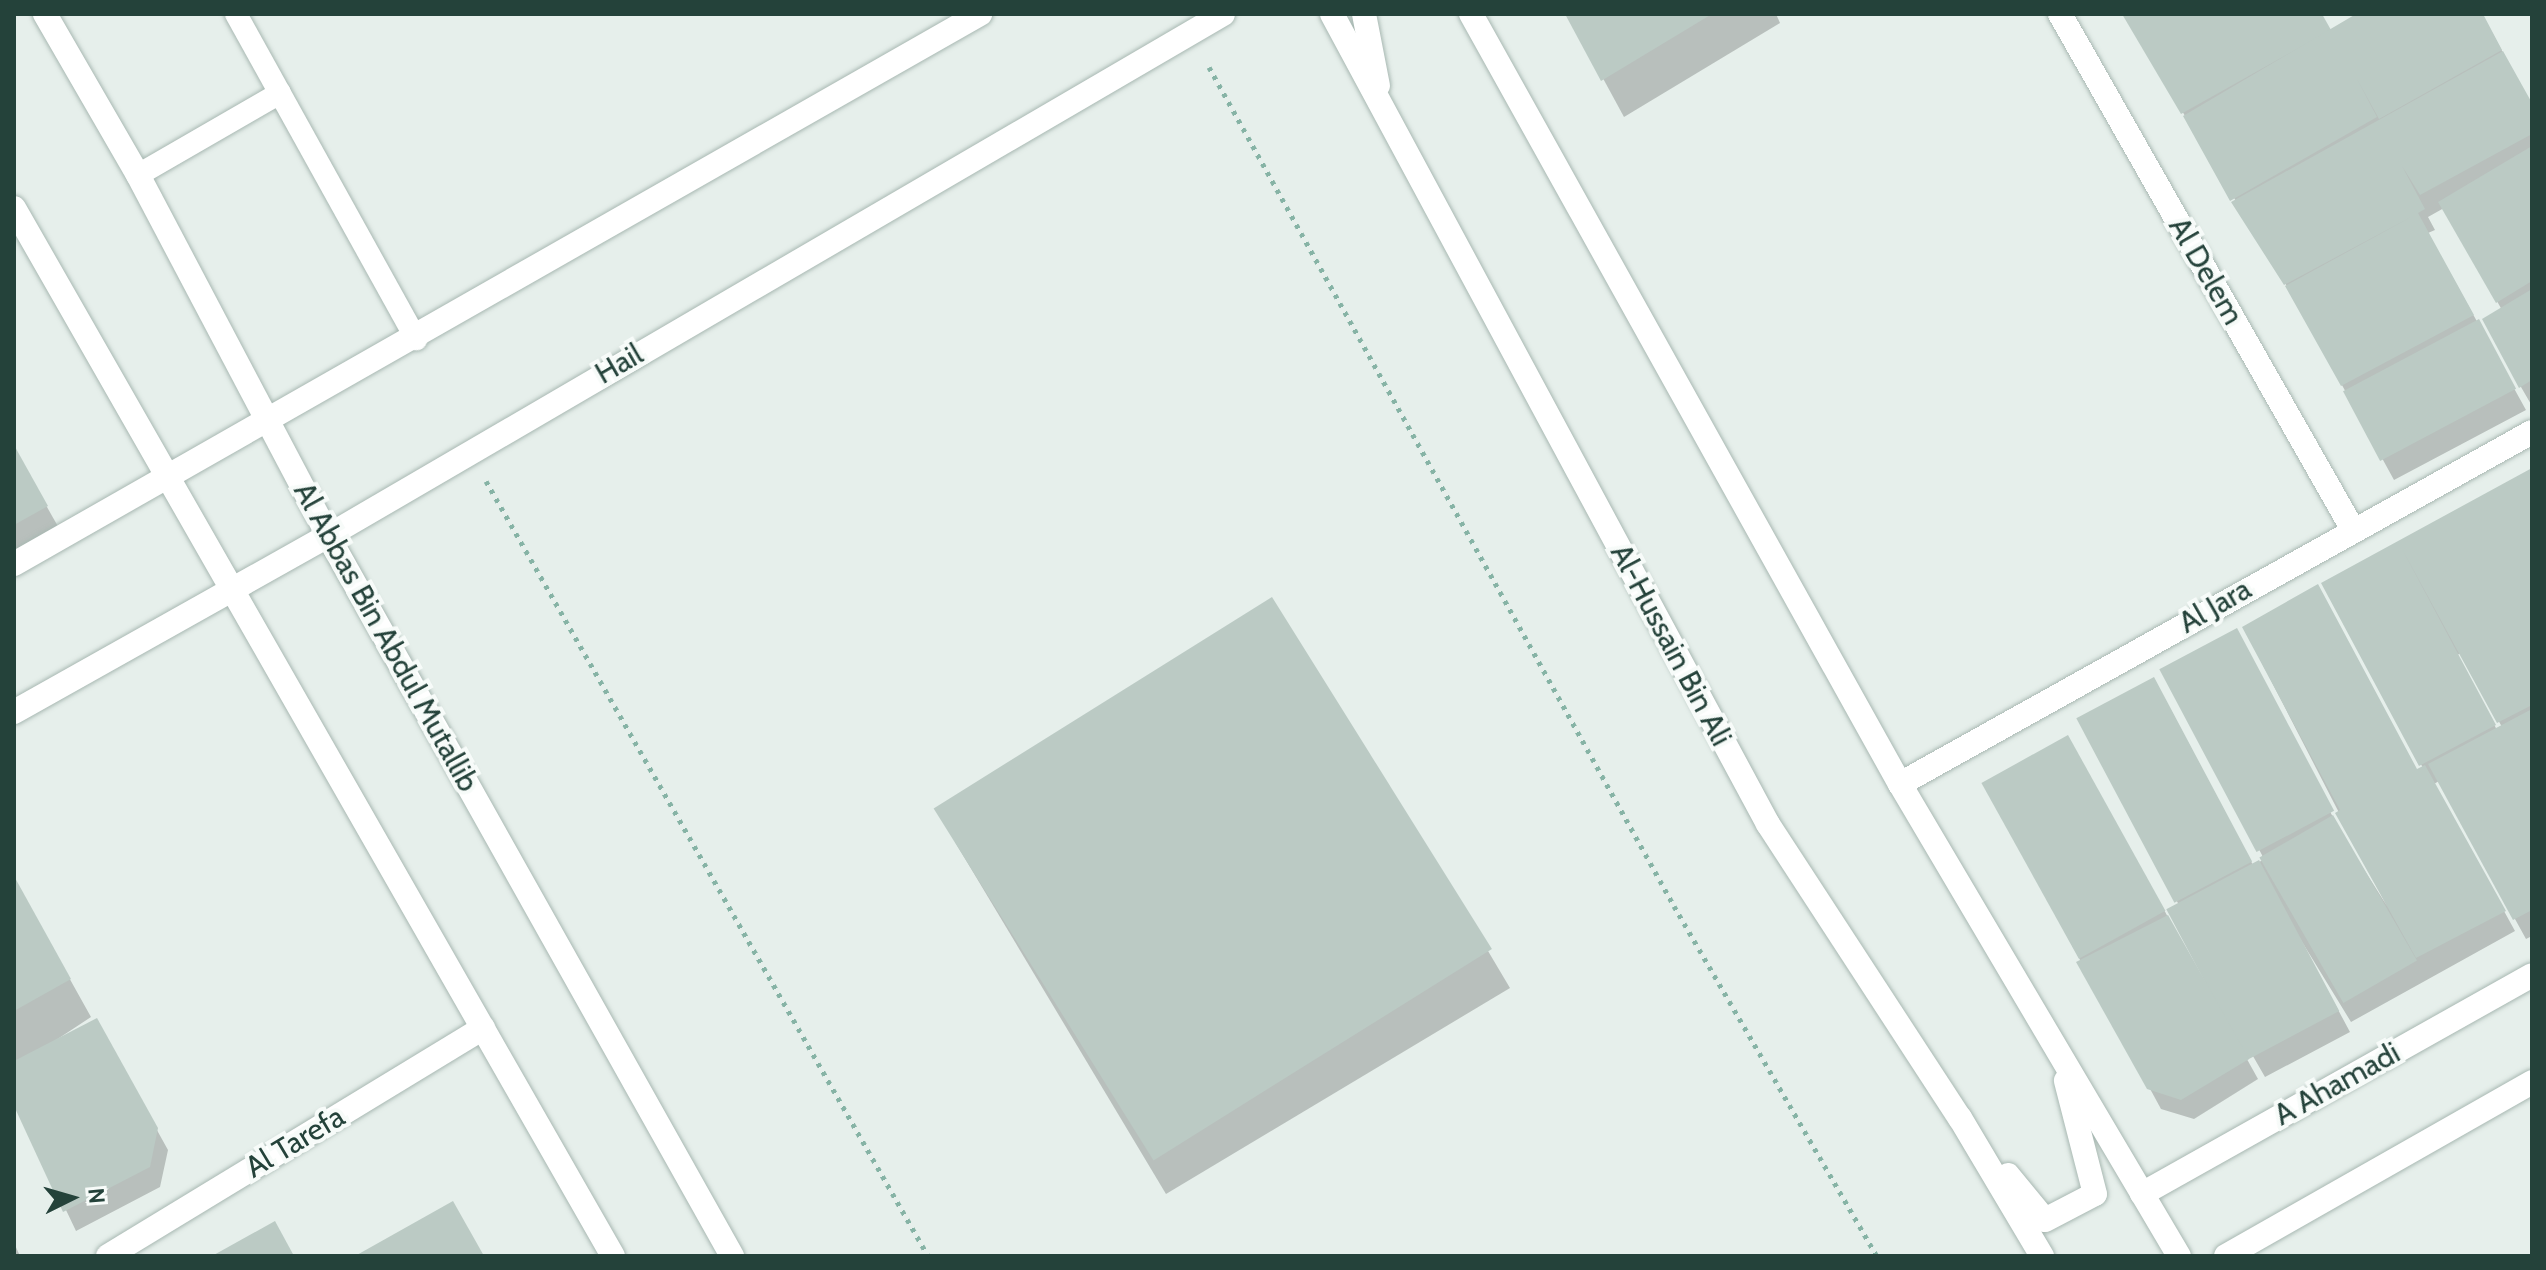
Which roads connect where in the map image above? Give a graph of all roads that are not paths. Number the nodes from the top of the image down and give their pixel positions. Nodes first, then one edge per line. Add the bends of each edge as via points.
1 (45, 14) edge
2 (236, 14) edge
3 (980, 14) edge
4 (1223, 14) edge
5 (1332, 14) edge
6 (1364, 14) edge
7 (1463, 14) edge
8 (1471, 14) edge
9 (2060, 14) edge
10 (1486, 40) junction
11 (280, 93) junction
12 (1384, 114) junction
13 (138, 175) junction
14 (14, 208) edge
15 (416, 339) junction
16 (269, 422) junction
17 (2532, 432) edge
18 (168, 480) junction
19 (2352, 528) junction
20 (328, 536) junction
21 (14, 564) edge
22 (232, 591) junction
23 (14, 712) edge
24 (1900, 784) junction
25 (2532, 975) edge
26 (483, 1028) junction
27 (2058, 1052) junction
28 (2532, 1082) edge
29 (1960, 1118) junction
30 (2142, 1194) junction
31 (108, 1256) edge
32 (613, 1256) edge
33 (732, 1256) edge
34 (2042, 1256) edge
35 (2179, 1256) edge
36 (2226, 1256) edge

1 - 13 street, Al Abbas Bin Abdul Mutallib
2 - 11 lane
3 - 15 street
4 - 20 street, Hail
5 - 12 street, Al-Hussain Bin Ali
6 - 12 street
7 - 10 street
8 - 10 street
9 - 19 street, Al Delem
10 - 24 street
11 - 13 lane
11 - 15 lane
12 - 29 street, Al-Hussain Bin Ali via 1768,824
13 - 16 street, Al Abbas Bin Abdul Mutallib
14 - 18 street
15 - 16 street
16 - 18 street
16 - 20 street, Al Abbas Bin Abdul Mutallib
17 - 19 street, Al Jara
18 - 21 street
18 - 22 street
19 - 24 street, Al Jara
20 - 22 street, Hail
20 - 33 street, Al Abbas Bin Abdul Mutallib
22 - 23 street, Hail
22 - 26 street
24 - 27 street
25 - 30 street, A Ahamadi
26 - 31 street, Al Tarefa
26 - 32 street
27 - 29 street via 2095,1194 2045,1220
27 - 30 street
28 - 36 street
29 - 34 street, Al-Hussain Bin Ali
30 - 35 street

